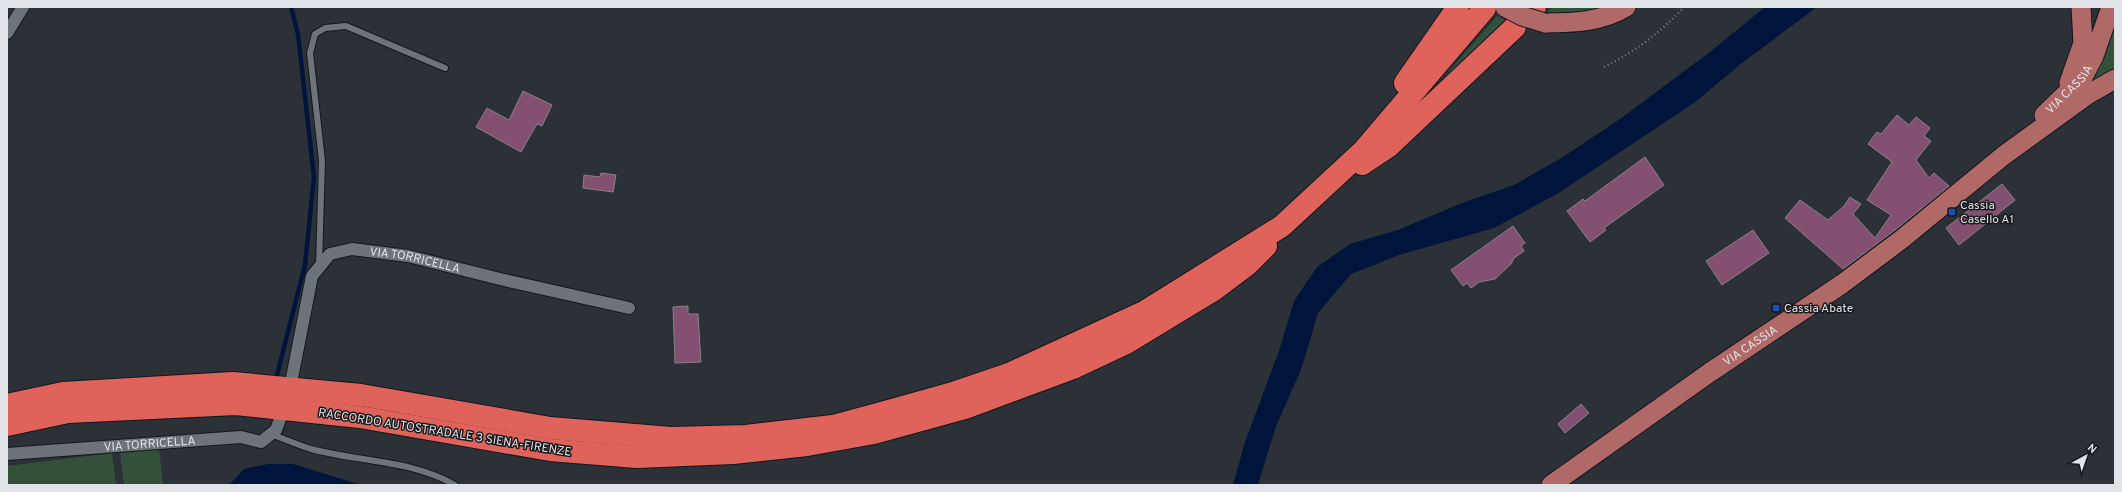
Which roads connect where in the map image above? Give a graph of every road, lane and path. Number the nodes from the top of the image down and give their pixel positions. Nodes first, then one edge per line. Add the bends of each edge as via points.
1 (23, 7) edge
2 (1458, 7) edge
3 (1626, 7) edge
4 (1684, 7) edge
5 (2081, 7) edge
6 (2111, 7) edge
7 (1495, 8) edge
8 (1538, 13) edge
9 (1515, 27) dead end
10 (7, 32) edge
11 (1604, 67) dead end
12 (445, 68) dead end
13 (2115, 79) edge
14 (2065, 94) junction
15 (2003, 156) junction
16 (1318, 194) junction
17 (1282, 226) junction
18 (320, 267) junction
19 (629, 308) dead end
20 (292, 378) dead end
21 (7, 405) edge
22 (280, 419) dead end
23 (7, 425) edge
24 (271, 434) junction
25 (7, 454) edge
26 (455, 485) edge
27 (1551, 485) edge

1 - 10 street
2 - 16 highway via 1397,95
3 - 8 main road via 1617,13 1593,20
4 - 11 path via 1664,29 1628,55
5 - 14 main road via 2082,43
6 - 14 main road, VIA CASSIA via 2094,56 2083,77
7 - 8 main road, bridge via 1522,16
7 - 16 highway, RACCORDO AUTOSTRADALE 3 SIENA-FIRENZE via 1364,150
9 - 16 highway via 1389,146
12 - 18 lane via 346,26 325,28 315,34 310,53 322,161
13 - 15 main road, VIA CASSIA via 2087,95
14 - 15 main road, VIA CASSIA
15 - 27 main road, VIA CASSIA via 1902,239 1848,279
16 - 17 highway, RACCORDO AUTOSTRADALE 3 SIENA-FIRENZE
17 - 21 highway, RACCORDO AUTOSTRADALE 3 SIENA-FIRENZE via 1144,312 1009,374 956,392 833,426 746,436 671,438 625,435 550,428 361,395 233,383 63,392
17 - 23 highway, RACCORDO AUTOSTRADALE 3 SIENA-FIRENZE via 1247,265 1216,289 1126,343 1073,368 965,408 874,433 807,445 733,453 638,456 550,450 360,417 236,404 68,412
18 - 19 street, VIA TORRICELLA via 330,254 352,249 408,256
18 - 20 street, VIA TORRICELLA via 312,276
22 - 24 street via 276,430
24 - 25 street, VIA TORRICELLA via 260,442 241,437
24 - 26 lane via 312,449 398,465 439,476

